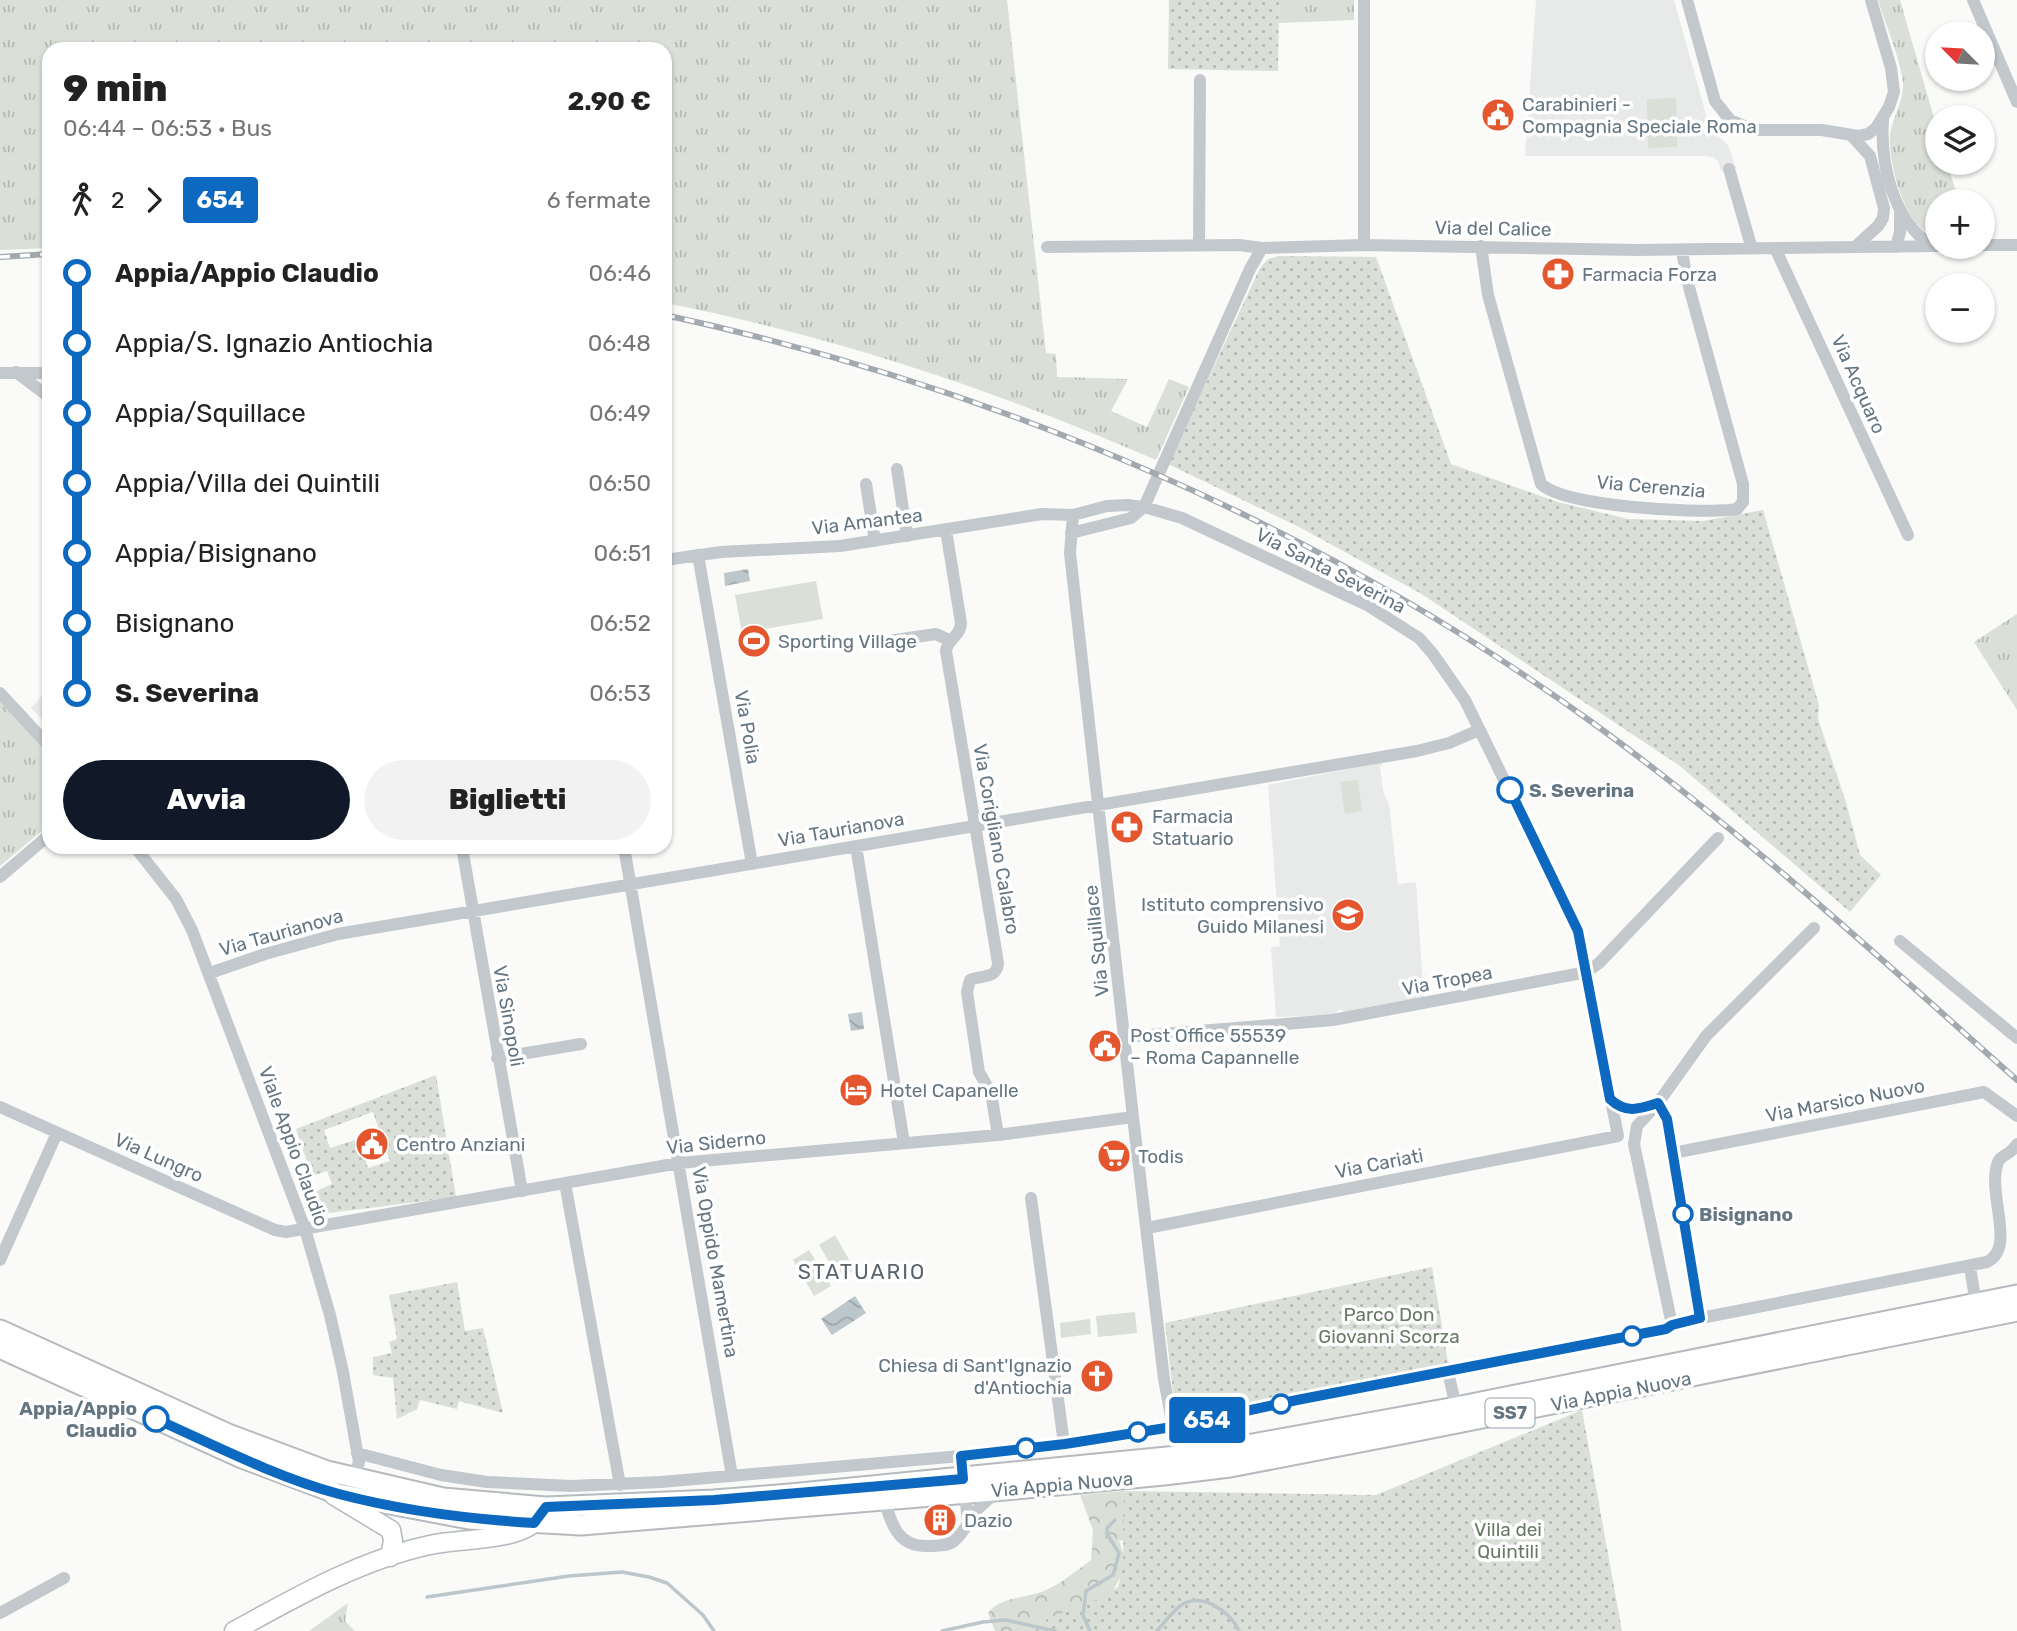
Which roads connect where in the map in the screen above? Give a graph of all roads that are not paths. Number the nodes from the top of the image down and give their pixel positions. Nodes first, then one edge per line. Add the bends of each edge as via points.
1 (1364, 0) edge
2 (1686, 0) edge
3 (1871, 0) edge
4 (1973, 0) edge
5 (2012, 78) edge
6 (1200, 79) dead end
7 (2017, 102) edge
8 (1883, 119) junction
9 (1852, 135) junction
10 (1729, 169) dead end
11 (1899, 210) junction
12 (1883, 218) junction
13 (1925, 239) edge
14 (1199, 245) junction
15 (1364, 245) junction
16 (1995, 245) edge
17 (2017, 245) edge
18 (1481, 246) junction
19 (1925, 246) edge
20 (1047, 247) dead end
21 (1891, 247) junction
22 (1262, 248) junction
23 (1752, 248) junction
24 (1775, 248) junction
25 (1855, 248) junction
26 (1682, 250) junction
27 (15, 371) junction
28 (0, 373) edge
29 (42, 373) edge
30 (42, 392) edge
31 (897, 469) dead end
32 (866, 484) dead end
33 (1144, 507) junction
34 (1073, 515) junction
35 (946, 530) junction
36 (1071, 533) junction
37 (1908, 535) dead end
38 (907, 536) junction
39 (875, 541) junction
40 (698, 555) junction
41 (672, 559) edge
42 (888, 641) dead end
43 (951, 641) junction
44 (0, 693) edge
45 (1479, 730) junction
46 (42, 739) edge
47 (1100, 805) junction
48 (974, 825) junction
49 (1717, 838) dead end
50 (42, 841) edge
51 (856, 846) junction
52 (140, 854) edge
53 (463, 854) edge
54 (625, 854) edge
55 (752, 864) junction
56 (0, 877) edge
57 (631, 884) junction
58 (471, 910) junction
59 (1814, 928) dead end
60 (1900, 941) dead end
61 (1587, 972) junction
62 (210, 973) junction
63 (1126, 1037) junction
64 (2017, 1038) edge
65 (581, 1044) dead end
66 (498, 1058) junction
67 (1610, 1099) junction
68 (1658, 1103) junction
69 (0, 1107) edge
70 (2017, 1116) edge
71 (1133, 1117) junction
72 (57, 1133) junction
73 (998, 1135) junction
74 (1618, 1136) junction
75 (904, 1143) junction
76 (1634, 1144) junction
77 (2017, 1144) edge
78 (1673, 1153) junction
79 (679, 1163) junction
80 (565, 1183) junction
81 (522, 1191) junction
82 (1031, 1198) dead end
83 (305, 1228) junction
84 (1147, 1228) junction
85 (0, 1260) edge
86 (1970, 1267) junction
87 (2017, 1295) edge
88 (1976, 1304) junction
89 (2017, 1311) edge
90 (1700, 1318) junction
91 (1672, 1325) junction
92 (0, 1330) edge
93 (0, 1348) edge
94 (1448, 1372) junction
95 (1456, 1407) junction
96 (1172, 1427) junction
97 (1065, 1444) junction
98 (357, 1453) junction
99 (961, 1456) junction
100 (732, 1476) junction
101 (352, 1478) junction
102 (620, 1485) junction
103 (964, 1485) junction
104 (321, 1488) junction
105 (999, 1490) junction
106 (884, 1500) junction
107 (540, 1515) junction
108 (968, 1522) junction
109 (390, 1557) junction
110 (64, 1578) dead end
111 (0, 1614) edge
112 (234, 1631) edge

1 - 15 street
2 - 9 street via 1714,97 1727,117 1754,130
3 - 8 street via 1895,88
4 - 5 street
5 - 7 street
6 - 14 street
8 - 9 street via 1871,133
8 - 11 street via 1884,155
9 - 12 street via 1871,159 1884,205
10 - 23 street
11 - 13 street via 1912,230
11 - 21 street via 1900,232
12 - 21 street via 1882,230
12 - 25 street
14 - 20 street, Via del Calice
14 - 22 street, Via del Calice
15 - 18 street, Via del Calice
15 - 22 street, Via del Calice
16 - 17 street
18 - 26 street, Via del Calice
18 - 26 street, Via Cerenzia via 1489,300 1541,484 1564,495 1642,508 1733,510 1743,502 1743,484
19 - 21 street, Via del Calice
21 - 25 street, Via del Calice
22 - 33 street
23 - 24 street, Via del Calice
23 - 26 street, Via del Calice
24 - 25 street, Via del Calice
24 - 37 street, Via Acquaro
27 - 28 street
27 - 29 street
27 - 30 street
31 - 38 street
32 - 39 street
33 - 34 street, Via Santa Severina via 1112,505
33 - 36 street via 1131,519
33 - 45 street, Via Santa Severina via 1200,526 1367,605 1419,638 1465,700
34 - 35 street, Via Amantea via 1042,514
34 - 36 street, Via Squillace
35 - 38 street, Via Amantea
35 - 43 street, Via Corigliano Calabro via 961,622
36 - 47 street, Via Squillace
38 - 39 street, Via Amantea
39 - 40 street, Via Amantea
40 - 41 street, Via Amantea
40 - 55 street, Via Polia
42 - 43 street via 936,634
43 - 48 street, Via Corigliano Calabro via 946,651
44 - 46 street
45 - 47 street, Via Taurianova via 1417,751
45 - 61 street, Via Santa Severina via 1572,916
47 - 48 street, Via Taurianova
47 - 63 street, Via Squillace
48 - 51 street, Via Taurianova
48 - 73 street, Via Corigliano Calabro via 998,966 992,975 970,980 967,992 978,1069 991,1093
49 - 61 street
50 - 56 street
51 - 55 street, Via Taurianova
51 - 75 street
52 - 62 street, Viale Appio Claudio via 182,909
53 - 58 street, Via Sinopoli
54 - 57 street, Via Oppido Mamertina
55 - 57 street, Via Taurianova
57 - 58 street, Via Taurianova
57 - 79 street, Via Oppido Mamertina
58 - 62 street, Via Taurianova via 320,938
58 - 66 street, Via Sinopoli
59 - 68 street via 1706,1035
60 - 64 street
61 - 63 street, Via Tropea via 1333,1020
61 - 67 street, Via Santa Severina
62 - 83 street, Viale Appio Claudio
63 - 71 street, Via Squillace
65 - 66 street
66 - 81 street, Via Sinopoli
67 - 68 street via 1627,1110
67 - 74 street, Via Santa Severina
68 - 76 street via 1637,1126
68 - 78 street via 1667,1119
69 - 72 street, Via Lungro
70 - 78 street, Via Marsico Nuovo via 1984,1092
71 - 73 street, Via Siderno
71 - 84 street, Via Squillace
72 - 83 street, Via Lungro via 275,1230
72 - 85 street
73 - 75 street, Via Siderno
74 - 76 street
74 - 84 street, Via Cariati
75 - 79 street, Via Siderno
76 - 91 street
77 - 86 street via 1999,1160 1995,1179 2001,1238 1998,1254
78 - 90 street
79 - 80 street, Via Siderno
79 - 100 street, Via Oppido Mamertina
80 - 81 street, Via Siderno
80 - 102 street
81 - 83 street, Via Siderno
82 - 97 street
83 - 98 street, Viale Appio Claudio via 335,1337
84 - 96 street, Via Squillace
86 - 88 street
86 - 90 street, Via Appia Nuova
87 - 88 main road, Via Appia Nuova / SS7
88 - 95 main road, Via Appia Nuova / SS7
89 - 105 main road, Via Appia Nuova / SS7 via 1275,1459 1164,1475
90 - 91 street, Via Appia Nuova
91 - 94 street, Via Appia Nuova
92 - 101 main road, Via Appia Nuova / SS7 via 238,1439
93 - 104 main road, Via Appia Nuova / SS7 via 242,1458
94 - 95 street
94 - 96 street, Via Appia Nuova
95 - 103 main road, Via Appia Nuova / SS7 via 1198,1454
96 - 97 street, Via Appia Nuova
97 - 99 street, Via Appia Nuova
98 - 101 street, Viale Appio Claudio via 359,1463
98 - 102 street, Via Appia Nuova via 487,1482
99 - 100 street, Via Appia Nuova
99 - 103 street
100 - 102 street, Via Appia Nuova
101 - 104 street via 337,1487
101 - 107 main road, Via Appia Nuova / SS7
103 - 105 main road, Via Appia Nuova / SS7
103 - 106 main road, Via Appia Nuova / SS7
103 - 107 main road, Via Appia Nuova / SS7
103 - 108 street
104 - 107 main road, Via Appia Nuova / SS7 via 438,1515
104 - 109 main road via 391,1530
105 - 108 street
106 - 107 main road, Via Appia Nuova / SS7 via 592,1524
106 - 108 street via 896,1531 915,1546 950,1543
107 - 109 main road via 513,1534 451,1541
109 - 112 main road via 325,1582
110 - 111 street

